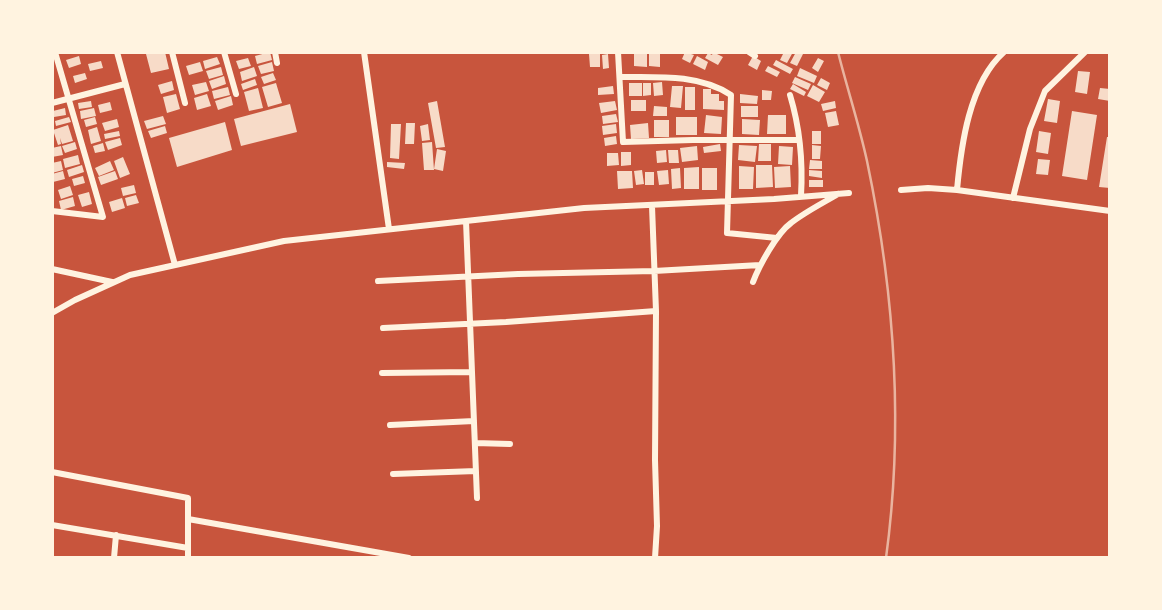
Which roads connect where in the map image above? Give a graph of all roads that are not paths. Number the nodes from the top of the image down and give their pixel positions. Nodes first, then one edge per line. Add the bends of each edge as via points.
1 (55, 52) edge
2 (172, 52) edge
3 (224, 52) edge
4 (275, 52) edge
5 (364, 52) edge
6 (618, 52) edge
7 (1004, 52) edge
8 (1085, 52) edge
9 (118, 53) edge
10 (277, 63) dead end
11 (620, 78) junction
12 (125, 84) junction
13 (236, 93) dead end
14 (790, 95) dead end
15 (69, 98) junction
16 (52, 103) edge
17 (185, 103) dead end
18 (730, 140) junction
19 (799, 140) junction
20 (901, 190) dead end
21 (957, 190) junction
22 (849, 192) dead end
23 (839, 193) junction
24 (801, 196) junction
25 (1013, 198) junction
26 (52, 202) edge
27 (727, 202) junction
28 (652, 206) junction
29 (54, 211) edge
30 (1110, 211) edge
31 (466, 221) junction
32 (389, 229) junction
33 (777, 239) junction
34 (175, 265) junction
35 (760, 265) junction
36 (52, 269) edge
37 (654, 271) junction
38 (468, 276) junction
39 (378, 281) dead end
40 (114, 282) junction
41 (753, 282) dead end
42 (656, 311) junction
43 (52, 313) edge
44 (470, 324) junction
45 (383, 328) dead end
46 (472, 372) junction
47 (382, 373) dead end
48 (474, 421) junction
49 (390, 425) dead end
50 (475, 443) junction
51 (509, 444) dead end
52 (476, 471) junction
53 (52, 472) edge
54 (393, 474) dead end
55 (477, 498) dead end
56 (188, 519) junction
57 (52, 525) edge
58 (116, 535) junction
59 (188, 548) junction
60 (114, 558) edge
61 (188, 558) edge
62 (409, 558) edge
63 (655, 558) edge

1 - 15 street
2 - 17 street
3 - 13 street
4 - 10 street
5 - 32 street
6 - 11 street
7 - 21 street via 975,95 960,154
8 - 25 street via 1045,91
9 - 12 street
11 - 18 street via 674,78 718,87 731,95
11 - 18 street via 623,142
12 - 15 street
12 - 34 street
14 - 19 street
15 - 16 street
15 - 29 street via 103,217
18 - 19 street
18 - 27 street
19 - 24 street
20 - 21 street
21 - 25 street
22 - 23 street
23 - 24 street
23 - 33 street via 789,224
24 - 27 street
25 - 30 street
26 - 29 street
27 - 28 street
27 - 33 street via 727,233
28 - 31 street
28 - 37 street
31 - 32 street
31 - 38 street
32 - 34 street via 284,241
33 - 35 street
34 - 40 street
35 - 37 street
35 - 41 street
36 - 40 street
37 - 38 street
37 - 42 street
38 - 39 street
38 - 44 street
40 - 43 street
42 - 44 street
42 - 63 street
44 - 45 street
44 - 46 street
46 - 47 street
46 - 48 street
48 - 49 street
48 - 50 street
50 - 51 street
50 - 52 street
52 - 54 street
52 - 55 street
53 - 56 street via 188,498
56 - 59 street
56 - 62 street
57 - 58 street
58 - 59 street
58 - 60 street
59 - 61 street

